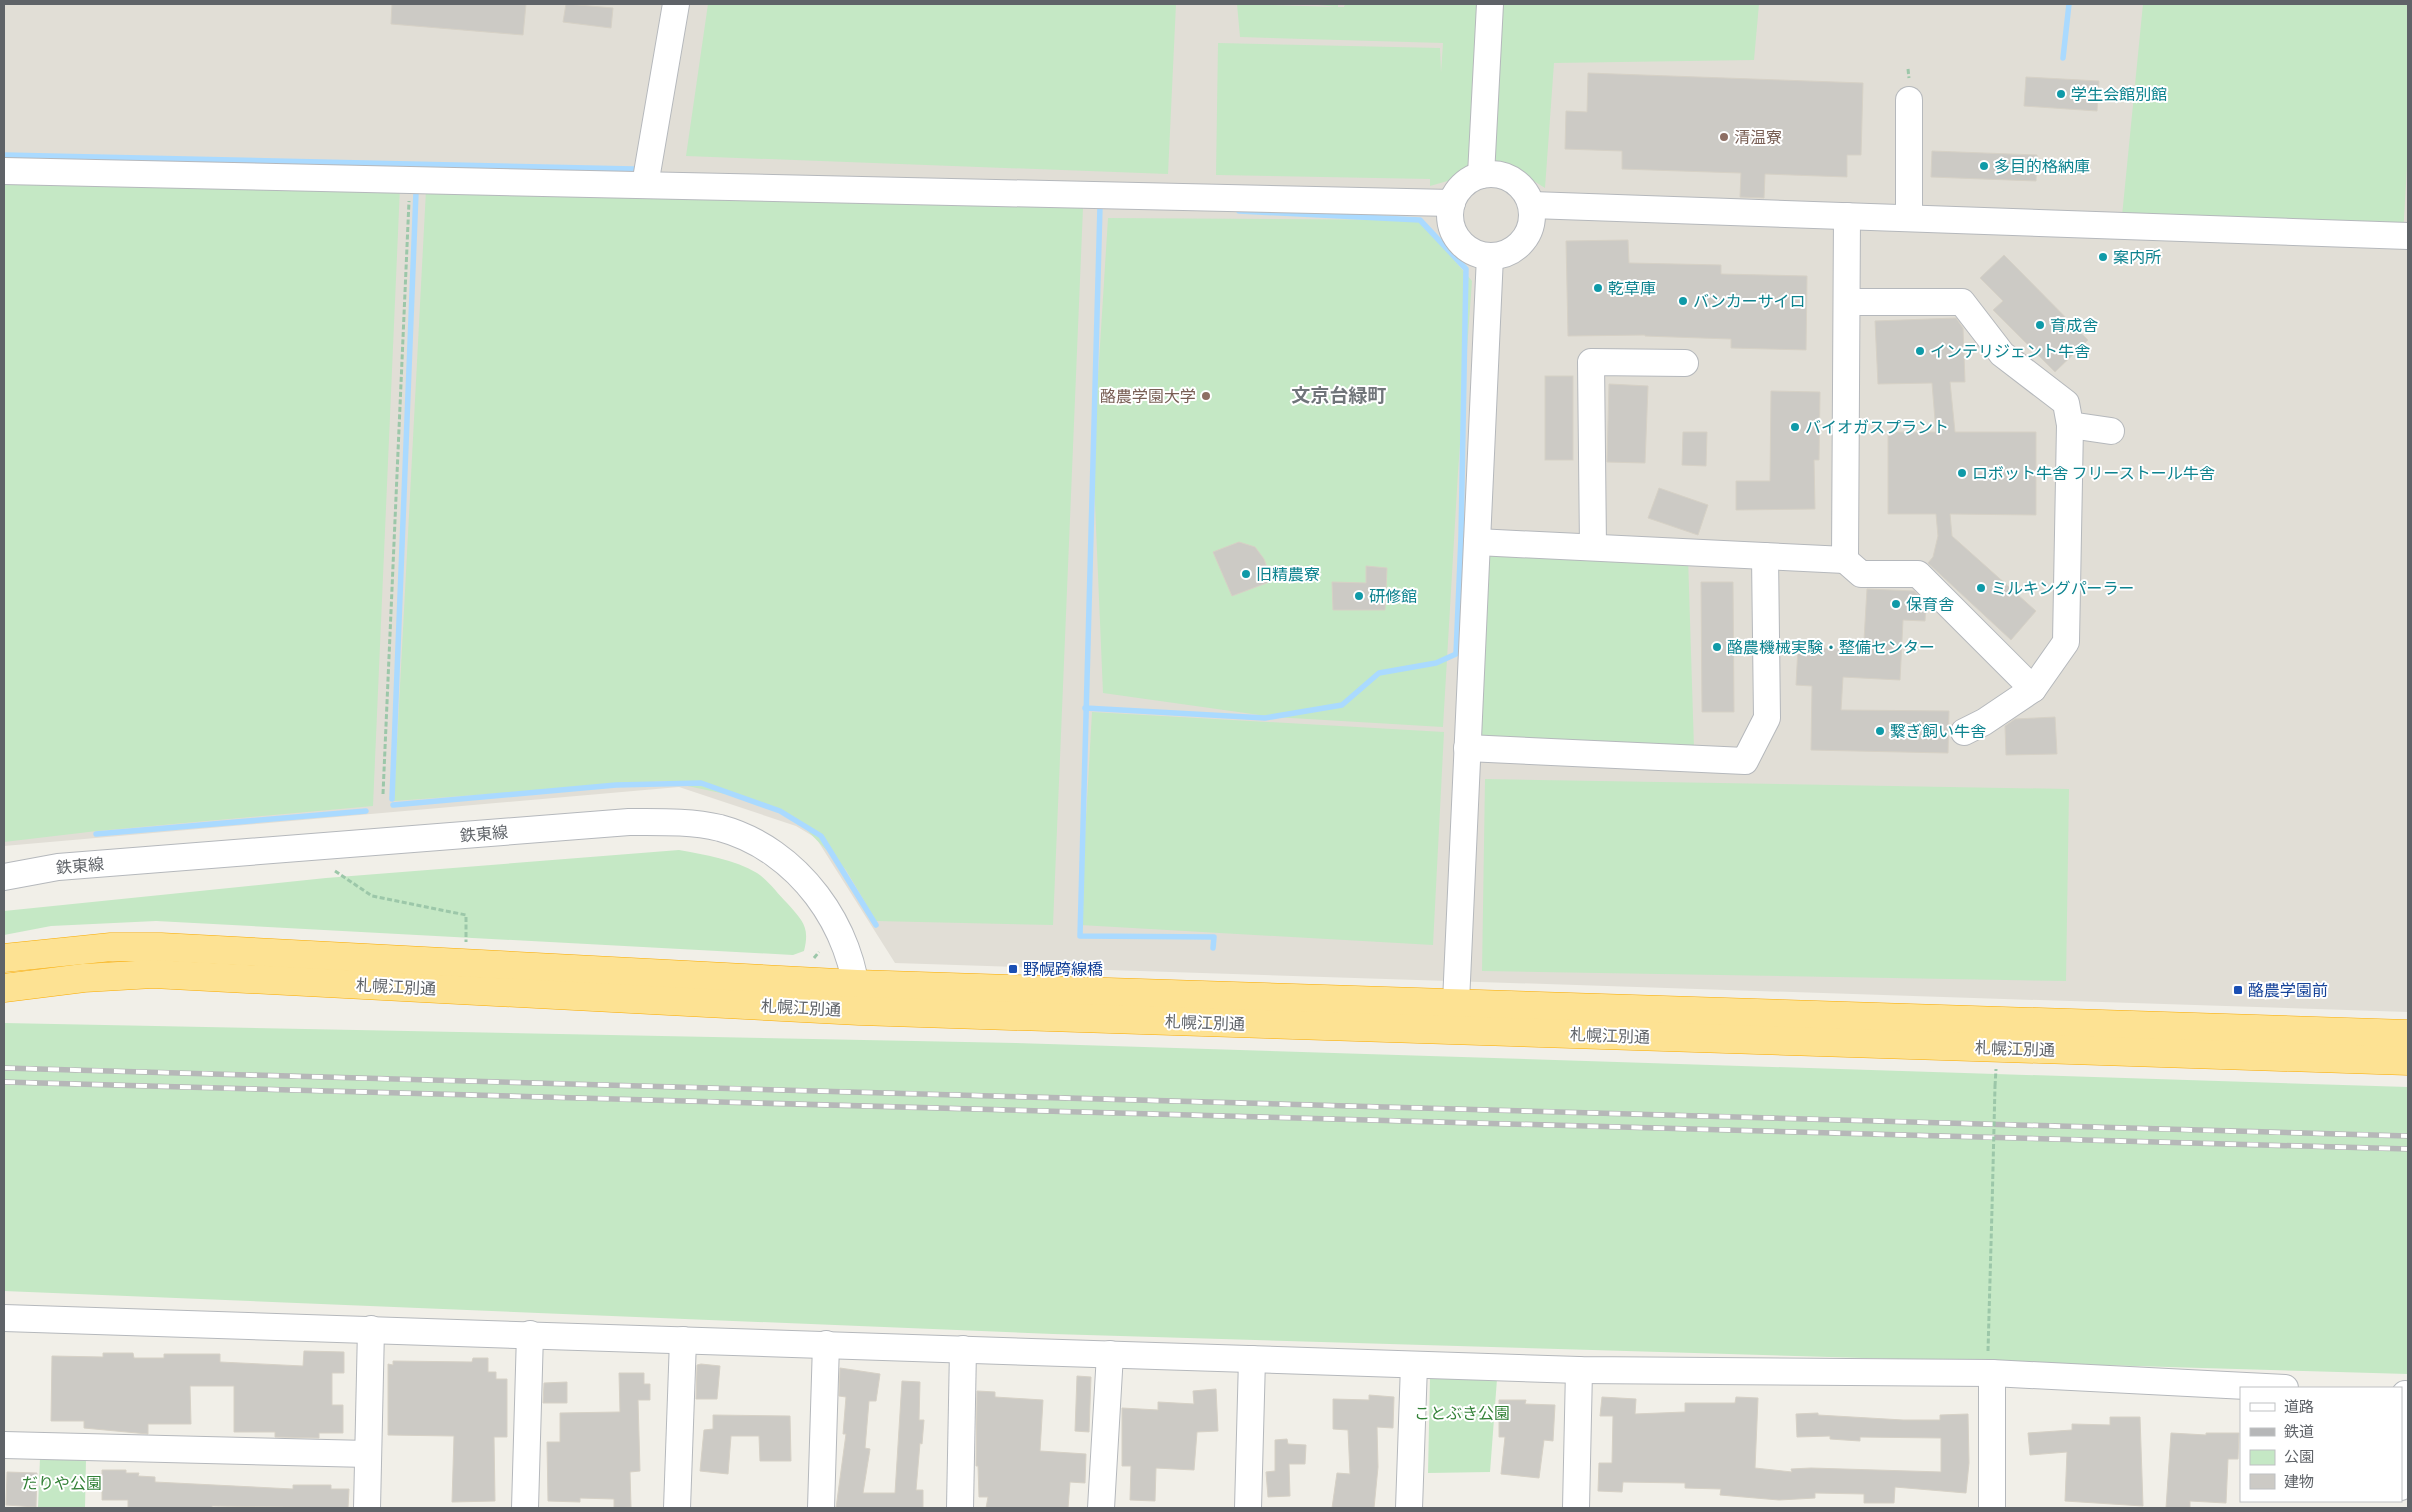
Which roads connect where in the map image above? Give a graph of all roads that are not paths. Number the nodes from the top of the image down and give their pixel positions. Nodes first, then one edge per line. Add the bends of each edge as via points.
1 (676, 4) edge
2 (1490, 4) edge
3 (1909, 100) dead end
4 (4, 171) edge
5 (1481, 175) junction
6 (645, 185) junction
7 (1452, 203) junction
8 (1532, 205) junction
9 (1847, 216) junction
10 (1908, 218) junction
11 (2408, 236) edge
12 (1490, 256) junction
13 (1847, 302) junction
14 (1685, 363) dead end
15 (2070, 425) junction
16 (2111, 431) dead end
17 (1477, 542) junction
18 (1593, 547) junction
19 (1765, 556) junction
20 (1845, 560) junction
21 (2033, 689) junction
22 (1964, 732) dead end
23 (1467, 748) junction
24 (4, 877) edge
25 (4, 958) edge
26 (857, 984) junction
27 (4, 988) edge
28 (1456, 1004) junction
29 (858, 1011) junction
30 (1455, 1032) junction
31 (2408, 1034) edge
32 (2408, 1061) edge
33 (4, 1318) edge
34 (371, 1329) junction
35 (530, 1334) junction
36 (683, 1340) junction
37 (826, 1344) junction
38 (963, 1349) junction
39 (1110, 1354) junction
40 (1252, 1359) junction
41 (1414, 1365) junction
42 (1990, 1366) junction
43 (1579, 1370) junction
44 (2272, 1387) edge
45 (2405, 1394) edge
46 (4, 1445) edge
47 (368, 1454) junction
48 (2402, 1464) edge
49 (367, 1508) edge
50 (525, 1508) edge
51 (677, 1508) edge
52 (821, 1508) edge
53 (960, 1508) edge
54 (1101, 1508) edge
55 (1248, 1508) edge
56 (1409, 1508) edge
57 (1576, 1508) edge
58 (1589, 1508) edge
59 (1992, 1508) edge

1 - 6 street
2 - 5 street
3 - 10 street
4 - 6 street
5 - 7 street via 1468,181
5 - 8 street via 1494,174 1512,180 1527,193
6 - 7 street
7 - 12 street via 1449,218 1458,239 1472,251
8 - 9 street
8 - 12 street via 1533,218 1524,241 1503,254
9 - 10 street
9 - 13 street
10 - 11 street
12 - 17 street
13 - 15 street via 1962,302 2002,354 2066,403
13 - 20 street
14 - 18 street via 1591,362
15 - 16 street
15 - 21 street via 2066,642
17 - 18 street
17 - 23 street
18 - 19 street
19 - 20 street
19 - 23 street via 1767,718 1745,761
20 - 21 street via 1861,574 1918,574
21 - 22 street
23 - 28 street
24 - 26 street, 鉄東線 via 68,867 630,822 687,822 720,828 752,839 803,878 825,907 842,940
25 - 26 highway, 札幌江別通 via 112,947 161,947
26 - 28 highway, 札幌江別通
26 - 29 street, 鉄東線
27 - 29 highway, 札幌江別通 via 153,974
28 - 30 street
28 - 31 highway, 札幌江別通
29 - 30 highway, 札幌江別通
30 - 32 highway, 札幌江別通
33 - 34 street
34 - 35 street
34 - 47 street
35 - 36 street
35 - 50 street
36 - 37 street
36 - 51 street
37 - 38 street
37 - 52 street
38 - 39 street
38 - 53 street
39 - 40 street
39 - 54 street
40 - 41 street
40 - 55 street
41 - 43 street
41 - 56 street
42 - 43 street
42 - 44 street
42 - 59 street
43 - 57 street
45 - 48 street
46 - 47 street
47 - 49 street
57 - 58 street

